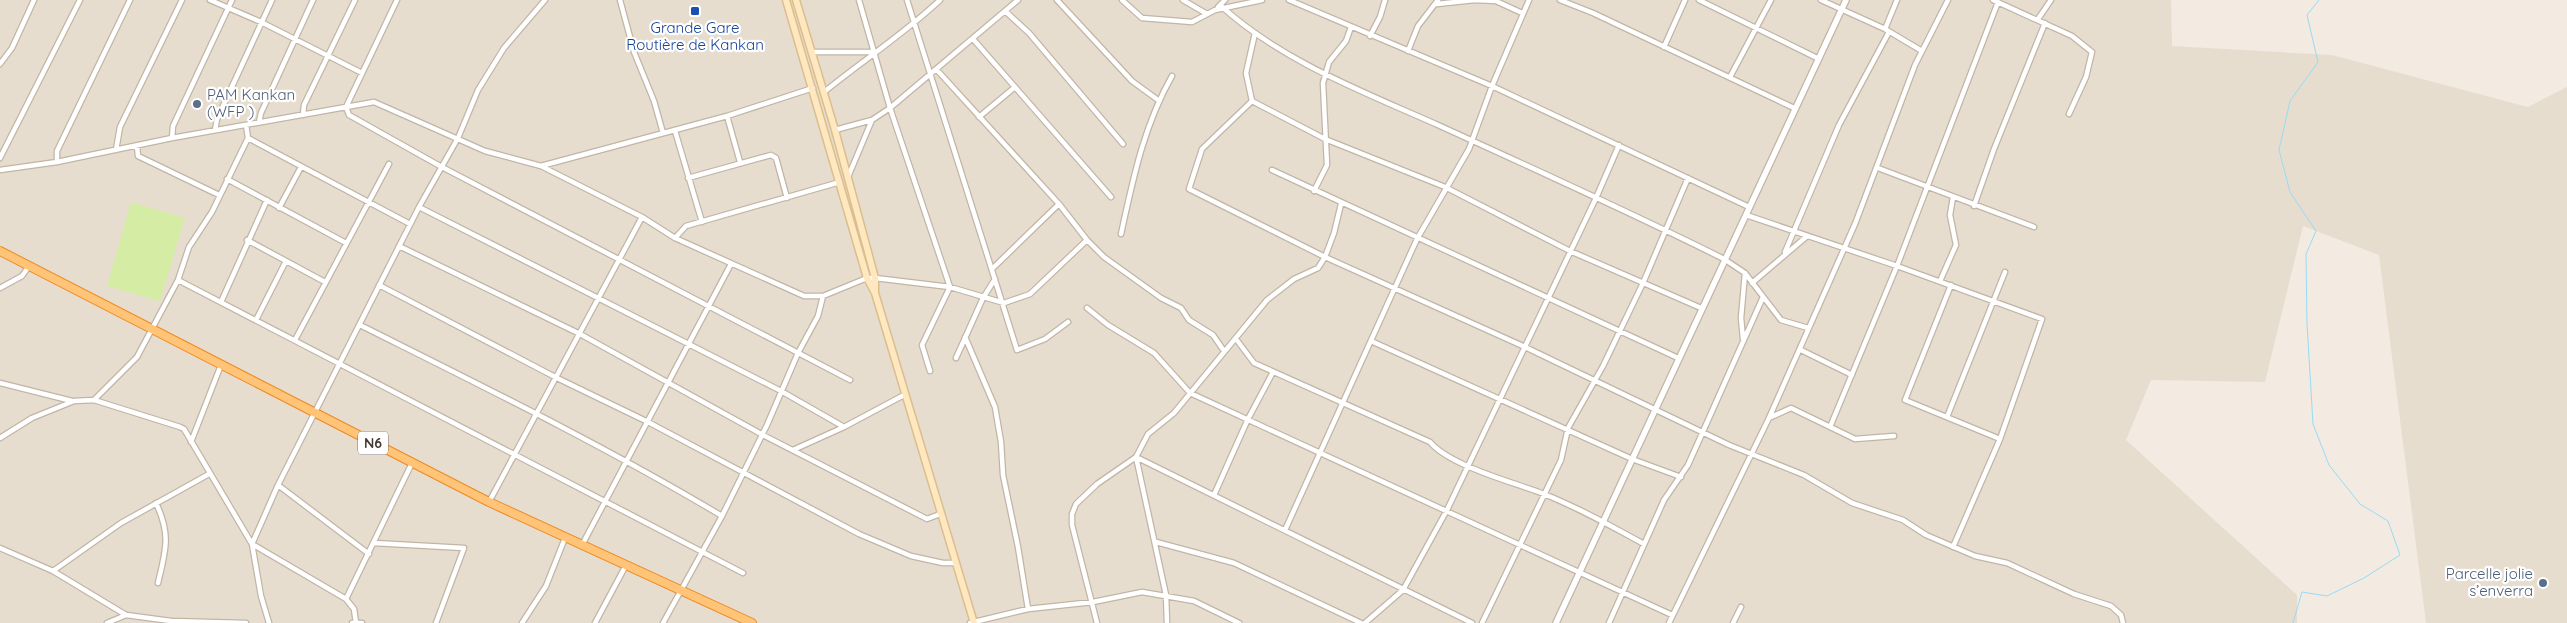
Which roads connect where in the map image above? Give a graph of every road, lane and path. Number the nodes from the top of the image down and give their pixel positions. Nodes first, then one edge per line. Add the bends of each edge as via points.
1 (34, 0) edge
2 (80, 0) edge
3 (130, 0) edge
4 (182, 0) edge
5 (210, 0) edge
6 (232, 0) edge
7 (272, 0) edge
8 (313, 0) edge
9 (355, 0) edge
10 (397, 0) edge
11 (545, 0) edge
12 (620, 0) edge
13 (786, 0) edge
14 (796, 0) edge
15 (859, 0) edge
16 (907, 0) edge
17 (940, 0) edge
18 (1018, 0) edge
19 (1057, 0) edge
20 (1122, 0) edge
21 (1183, 0) edge
22 (1225, 0) edge
23 (1262, 0) edge
24 (1289, 0) edge
25 (1385, 0) edge
26 (1529, 0) edge
27 (1560, 0) edge
28 (1685, 0) edge
29 (1699, 0) edge
30 (1771, 0) edge
31 (1821, 0) edge
32 (1846, 0) edge
33 (1897, 0) edge
34 (1948, 0) edge
35 (2051, 0) edge
36 (1995, 1) edge
37 (1302, 2) edge
38 (1437, 2) edge
39 (1221, 7) junction
40 (228, 8) junction
41 (1842, 10) junction
42 (1005, 11) junction
43 (1522, 13) junction
44 (1207, 14) junction
45 (2038, 20) junction
46 (261, 22) junction
47 (2045, 23) junction
48 (914, 25) junction
49 (1351, 27) junction
50 (1756, 28) junction
51 (1887, 30) junction
52 (1254, 33) junction
53 (1370, 36) junction
54 (296, 39) junction
55 (973, 39) junction
56 (1664, 47) junction
57 (1922, 50) junction
58 (1408, 51) junction
59 (811, 52) junction
60 (874, 52) junction
61 (328, 56) junction
62 (1819, 59) junction
63 (0, 64) edge
64 (937, 70) junction
65 (362, 73) junction
66 (932, 74) junction
67 (1326, 74) junction
68 (1172, 76) dead end
69 (1730, 77) junction
70 (1492, 86) junction
71 (1015, 87) junction
72 (813, 88) junction
73 (824, 92) junction
74 (1158, 100) junction
75 (1252, 101) junction
76 (346, 107) junction
77 (890, 108) junction
78 (1794, 108) junction
79 (2069, 114) dead end
80 (303, 115) junction
81 (728, 116) junction
82 (979, 117) junction
83 (872, 120) junction
84 (259, 122) junction
85 (246, 125) junction
86 (215, 130) junction
87 (835, 130) junction
88 (675, 131) junction
89 (663, 133) junction
90 (172, 138) junction
91 (248, 138) junction
92 (458, 138) junction
93 (1325, 139) junction
94 (1472, 140) junction
95 (1123, 144) dead end
96 (1619, 145) junction
97 (137, 146) junction
98 (116, 150) junction
99 (0, 158) edge
100 (57, 162) junction
101 (740, 162) junction
102 (388, 164) dead end
103 (440, 166) junction
104 (541, 166) junction
105 (301, 167) junction
106 (1878, 168) junction
107 (0, 170) edge
108 (1272, 170) dead end
109 (848, 177) junction
110 (688, 178) junction
111 (1688, 178) junction
112 (227, 179) junction
113 (841, 181) junction
114 (1926, 186) junction
115 (1445, 187) junction
116 (1314, 191) junction
117 (220, 195) junction
118 (1111, 197) dead end
119 (787, 198) junction
120 (1596, 198) junction
121 (1953, 198) junction
122 (267, 200) junction
123 (368, 202) junction
124 (1059, 204) junction
125 (1341, 204) junction
126 (1749, 206) junction
127 (1974, 206) junction
128 (419, 207) junction
129 (279, 208) junction
130 (1746, 215) junction
131 (642, 217) junction
132 (702, 222) junction
133 (410, 224) junction
134 (2034, 227) dead end
135 (1666, 230) junction
136 (1794, 232) junction
137 (1121, 234) dead end
138 (1806, 237) junction
139 (675, 238) junction
140 (1417, 239) junction
141 (247, 240) junction
142 (1087, 240) junction
143 (346, 243) junction
144 (400, 246) junction
145 (1844, 248) junction
146 (0, 251) edge
147 (1570, 251) junction
148 (1785, 252) junction
149 (1325, 257) junction
150 (619, 259) junction
151 (1724, 259) junction
152 (286, 261) junction
153 (731, 264) junction
154 (29, 266) junction
155 (1897, 266) junction
156 (992, 269) junction
157 (2005, 272) dead end
158 (1745, 274) junction
159 (867, 278) junction
160 (875, 278) junction
161 (995, 279) junction
162 (178, 280) junction
163 (1940, 281) junction
164 (325, 282) junction
165 (1643, 283) junction
166 (1752, 283) junction
167 (379, 285) junction
168 (1951, 285) junction
169 (1395, 286) junction
170 (950, 287) junction
171 (0, 288) edge
172 (875, 293) junction
173 (823, 296) junction
174 (1763, 296) junction
175 (599, 298) junction
176 (983, 298) junction
177 (1548, 299) junction
178 (1994, 301) junction
179 (221, 302) junction
180 (1004, 303) junction
181 (708, 307) junction
182 (1087, 308) dead end
183 (1701, 308) junction
184 (256, 320) junction
185 (1068, 322) dead end
186 (360, 324) junction
187 (1808, 328) junction
188 (154, 329) junction
189 (1619, 331) junction
190 (580, 334) junction
191 (965, 337) junction
192 (1236, 339) junction
193 (295, 340) junction
194 (1371, 341) junction
195 (1743, 341) junction
196 (690, 345) junction
197 (1525, 347) junction
198 (1801, 350) junction
199 (1224, 351) junction
200 (798, 353) junction
201 (956, 358) dead end
202 (1678, 358) junction
203 (340, 363) junction
204 (221, 365) junction
205 (930, 371) dead end
206 (1273, 372) junction
207 (1852, 375) junction
208 (557, 378) junction
209 (850, 380) dead end
210 (1594, 382) junction
211 (0, 383) edge
212 (668, 384) junction
213 (780, 391) junction
214 (1190, 393) junction
215 (904, 395) junction
216 (1501, 399) junction
217 (94, 400) junction
218 (74, 401) junction
219 (1341, 403) junction
220 (1654, 410) junction
221 (314, 412) junction
222 (538, 415) junction
223 (1947, 417) junction
224 (1769, 418) junction
225 (1248, 420) junction
226 (648, 422) junction
227 (844, 427) junction
228 (1830, 427) junction
229 (1568, 428) junction
230 (1703, 432) junction
231 (763, 434) junction
232 (1894, 436) dead end
233 (0, 438) edge
234 (2000, 440) junction
235 (191, 442) junction
236 (792, 450) junction
237 (1320, 452) junction
238 (1751, 454) junction
239 (516, 455) junction
240 (1136, 457) junction
241 (1632, 459) junction
242 (412, 463) junction
243 (627, 463) junction
244 (1467, 465) junction
245 (743, 473) junction
246 (209, 474) junction
247 (1681, 477) junction
248 (278, 485) junction
249 (1544, 494) junction
250 (1214, 495) junction
251 (608, 501) junction
252 (489, 502) junction
253 (156, 503) junction
254 (1447, 510) junction
255 (940, 514) junction
256 (722, 516) junction
257 (1603, 521) junction
258 (1285, 530) junction
259 (565, 538) junction
260 (1156, 542) junction
261 (374, 543) junction
262 (1520, 543) junction
263 (252, 544) junction
264 (1644, 544) junction
265 (582, 545) junction
266 (1953, 547) junction
267 (0, 548) edge
268 (701, 551) junction
269 (369, 554) junction
270 (955, 563) junction
271 (625, 567) junction
272 (53, 571) junction
273 (743, 573) dead end
274 (1579, 574) junction
275 (158, 583) dead end
276 (680, 590) junction
277 (1402, 590) junction
278 (1622, 593) junction
279 (1166, 595) junction
280 (346, 599) junction
281 (1093, 602) junction
282 (1741, 607) dead end
283 (1028, 609) junction
284 (126, 615) junction
285 (1672, 615) junction
286 (107, 623) edge
287 (246, 623) edge
288 (269, 623) edge
289 (357, 623) edge
290 (436, 623) edge
291 (522, 623) edge
292 (595, 623) edge
293 (663, 623) edge
294 (752, 623) edge
295 (972, 623) edge
296 (1097, 623) edge
297 (1167, 623) edge
298 (1240, 623) edge
299 (1363, 623) edge
300 (1472, 623) edge
301 (1482, 623) edge
302 (1556, 623) edge
303 (1609, 623) edge
304 (1669, 623) edge
305 (1733, 623) edge
306 (2123, 623) edge

1 - 63 street via 12,48
2 - 99 street
3 - 100 street via 57,150
4 - 98 street via 120,127
5 - 40 street
6 - 40 street
7 - 46 street
8 - 54 street
9 - 61 street
10 - 65 street
11 - 92 street via 504,48 478,90
12 - 89 street via 634,52
13 - 72 main road
14 - 59 main road
15 - 60 street
16 - 48 street
17 - 48 street
18 - 42 street
19 - 74 street via 1132,81
20 - 44 street via 1142,18 1192,22
21 - 44 street
22 - 39 street
23 - 39 street
24 - 37 street
25 - 53 street
26 - 43 street
27 - 56 street
28 - 56 street
29 - 50 street
30 - 50 street
31 - 41 street
32 - 41 street
33 - 51 street
34 - 57 street
35 - 45 street
36 - 45 street
36 - 114 street
37 - 49 street
38 - 43 street via 1496,1
38 - 58 street via 1418,26
39 - 44 street
39 - 52 street
40 - 46 street
40 - 90 street via 173,126
41 - 51 street
41 - 62 street
42 - 55 street
42 - 95 street via 1029,33
43 - 70 street
45 - 47 street
46 - 54 street
46 - 86 street
47 - 79 street via 2072,36 2092,52 2086,77
47 - 127 street
48 - 60 street
48 - 66 street
49 - 53 street
49 - 67 street via 1346,41 1329,62
50 - 62 street
50 - 69 street
51 - 57 street
51 - 136 street via 1839,125
52 - 67 street
52 - 75 street via 1246,73
53 - 58 street
54 - 61 street
54 - 84 street
55 - 64 street
55 - 71 street
56 - 69 street
57 - 106 street
58 - 70 street
59 - 60 street
59 - 73 main road
60 - 73 street
60 - 77 street
61 - 65 street
61 - 80 street via 304,106
62 - 78 street
64 - 66 street
64 - 82 street
65 - 76 street
66 - 77 street
66 - 156 street
67 - 93 street via 1323,83
67 - 94 street
68 - 74 street
69 - 78 street
70 - 94 street
70 - 96 street
71 - 82 street
71 - 118 street
72 - 81 street
72 - 113 main road
73 - 87 main road
74 - 137 street via 1138,154
75 - 93 street
75 - 149 street via 1202,149 1189,189
76 - 80 street
76 - 92 street via 374,102
76 - 103 street via 349,115
77 - 83 street
77 - 170 street
78 - 126 street
80 - 84 street
81 - 88 street
81 - 101 street
82 - 124 street
83 - 87 street
83 - 109 street
84 - 85 street
85 - 86 street
85 - 91 street
86 - 90 street
87 - 109 main road
88 - 89 street
88 - 110 street
89 - 104 street
90 - 97 street
91 - 105 street
91 - 112 street
92 - 103 street
92 - 104 street via 485,151
93 - 115 street
93 - 116 street via 1327,165
94 - 115 street
94 - 120 street
96 - 111 street
96 - 120 street
97 - 98 street
97 - 117 street via 138,156
98 - 100 street
100 - 107 street
101 - 110 street
101 - 119 street via 771,155 776,158
102 - 123 street
103 - 128 street
103 - 150 street
104 - 131 street
105 - 123 street
105 - 129 street
106 - 114 street
106 - 145 street
108 - 116 street
109 - 160 main road
110 - 132 street
111 - 126 street
111 - 135 street
112 - 117 street
112 - 122 street
113 - 119 street
113 - 159 main road
114 - 121 street
114 - 155 street
115 - 140 street
115 - 147 street
116 - 125 street
117 - 162 street via 189,247
119 - 132 street
120 - 135 street
120 - 147 street
121 - 127 street
121 - 163 street via 1950,215 1956,245
122 - 129 street
122 - 141 street
123 - 133 street
123 - 143 street
124 - 142 street
124 - 156 street
125 - 140 street
125 - 149 street
126 - 130 street
127 - 134 street
128 - 133 street
128 - 175 street
129 - 143 street
130 - 136 street
130 - 151 street
131 - 139 street
131 - 150 street
132 - 139 street via 686,226
133 - 144 street
135 - 151 street
135 - 165 street
136 - 138 street
136 - 148 street
138 - 145 street
138 - 148 street
139 - 153 street
140 - 169 street
140 - 177 street
141 - 152 street
141 - 179 street
142 - 180 street via 1030,294
142 - 199 street via 1106,258 1180,308 1189,320 1213,336
143 - 164 street
144 - 167 street
144 - 190 street
145 - 155 street
145 - 187 street
146 - 154 highway, N6
147 - 165 street
147 - 177 street
148 - 166 street
149 - 169 street
149 - 192 street via 1318,268 1294,279 1267,300
150 - 175 street
150 - 181 street
151 - 158 street
151 - 183 street
152 - 164 street
152 - 184 street
153 - 173 street via 804,296
153 - 181 street
154 - 171 street via 22,276
154 - 188 highway, N6
155 - 163 street
155 - 207 street
156 - 161 street
157 - 178 street
158 - 166 street
158 - 195 street via 1741,318
159 - 160 street
159 - 172 main road
159 - 173 street
160 - 170 street
160 - 172 main road
161 - 176 street
161 - 180 street
162 - 179 street
162 - 188 street
163 - 168 street
164 - 193 street
165 - 183 street
165 - 189 street
166 - 174 street
167 - 186 street
167 - 208 street
168 - 178 street
168 - 223 street via 1906,400
169 - 194 street
169 - 197 street
170 - 176 street
170 - 205 street via 922,345
172 - 215 main road
173 - 200 street via 818,316
174 - 187 street via 1782,320
174 - 195 street
175 - 190 street
175 - 196 street
176 - 180 street
176 - 191 street
177 - 189 street
177 - 197 street
178 - 223 street
178 - 234 street via 2042,319
179 - 184 street
180 - 185 street via 1017,350 1045,339
181 - 196 street
181 - 200 street
182 - 214 street via 1154,353
183 - 202 street
184 - 193 street
186 - 203 street
186 - 222 street
187 - 198 street
188 - 204 highway, N6
188 - 217 street via 137,358
189 - 202 street
189 - 210 street
190 - 208 street
190 - 212 street
191 - 201 street
191 - 283 street via 995,407 1003,475
192 - 199 street
192 - 206 street via 1254,363
193 - 203 street
194 - 216 street
194 - 219 street
195 - 230 street
196 - 212 street
196 - 213 street
197 - 210 street
197 - 216 street
198 - 207 street
198 - 224 street
199 - 214 street
200 - 209 street
200 - 213 street
202 - 220 street
203 - 221 street
203 - 239 street
204 - 221 highway, N6
204 - 235 street
206 - 219 street
206 - 225 street
207 - 228 street
208 - 222 street
208 - 226 street
210 - 220 street
210 - 229 street
211 - 218 street
212 - 226 street
212 - 231 street
213 - 227 street
213 - 231 street
214 - 225 street
214 - 240 street via 1174,413 1148,434
215 - 227 street
215 - 255 main road
216 - 229 street
216 - 244 street
217 - 218 street
217 - 235 street via 180,427
218 - 233 street via 32,418
219 - 237 street
219 - 244 street via 1364,410 1430,442 1437,451
220 - 230 street
220 - 241 street
221 - 242 highway, N6
221 - 248 street
222 - 239 street
222 - 243 street
223 - 234 street
224 - 228 street via 1791,408
224 - 238 street
225 - 237 street
225 - 250 street
226 - 243 street
226 - 245 street
227 - 236 street
228 - 232 street via 1855,439
229 - 241 street
229 - 249 street via 1561,460
230 - 238 street
230 - 247 street
231 - 236 street
231 - 245 street
234 - 266 street
235 - 246 street
236 - 255 street via 926,519
237 - 254 street
237 - 258 street
238 - 266 street via 1804,476 1852,503 1902,520
238 - 285 street
239 - 251 street
239 - 252 street
240 - 250 street
240 - 260 street
240 - 281 street via 1097,484 1076,504 1072,514 1072,525
241 - 247 street
241 - 257 street
242 - 252 highway, N6
242 - 261 street
243 - 251 street
243 - 256 street
244 - 249 street
244 - 254 street
245 - 256 street
245 - 270 street via 868,538 911,556
246 - 253 street
246 - 263 street
247 - 264 street via 1664,500
248 - 263 street
248 - 269 street
249 - 257 street
249 - 262 street
250 - 258 street
251 - 265 street
251 - 268 street
252 - 259 highway, N6
253 - 272 street via 121,522
253 - 275 street via 165,523 167,538
254 - 262 street
254 - 277 street
255 - 270 main road
256 - 268 street
257 - 264 street
257 - 274 street
258 - 277 street
259 - 265 highway, N6
259 - 291 street via 546,586
260 - 279 street
260 - 299 street via 1234,563
261 - 269 street
261 - 290 street via 464,548
262 - 274 street
262 - 301 street
263 - 280 street
263 - 288 street
264 - 278 street
265 - 271 highway, N6
266 - 306 street via 2007,563 2074,594 2111,606 2121,615
267 - 272 street
268 - 273 street
268 - 276 street
269 - 280 street
270 - 295 main road
271 - 276 highway, N6
271 - 292 street
272 - 284 street
274 - 278 street
274 - 302 street
276 - 293 street
276 - 294 highway, N6
277 - 299 street
277 - 300 street
278 - 285 street
278 - 303 street
279 - 281 street via 1142,592
279 - 297 street
279 - 298 street via 1194,601
280 - 289 street via 354,609
281 - 283 street
281 - 296 street
282 - 305 street
283 - 295 street
284 - 286 street
284 - 287 street via 171,621
285 - 304 street

